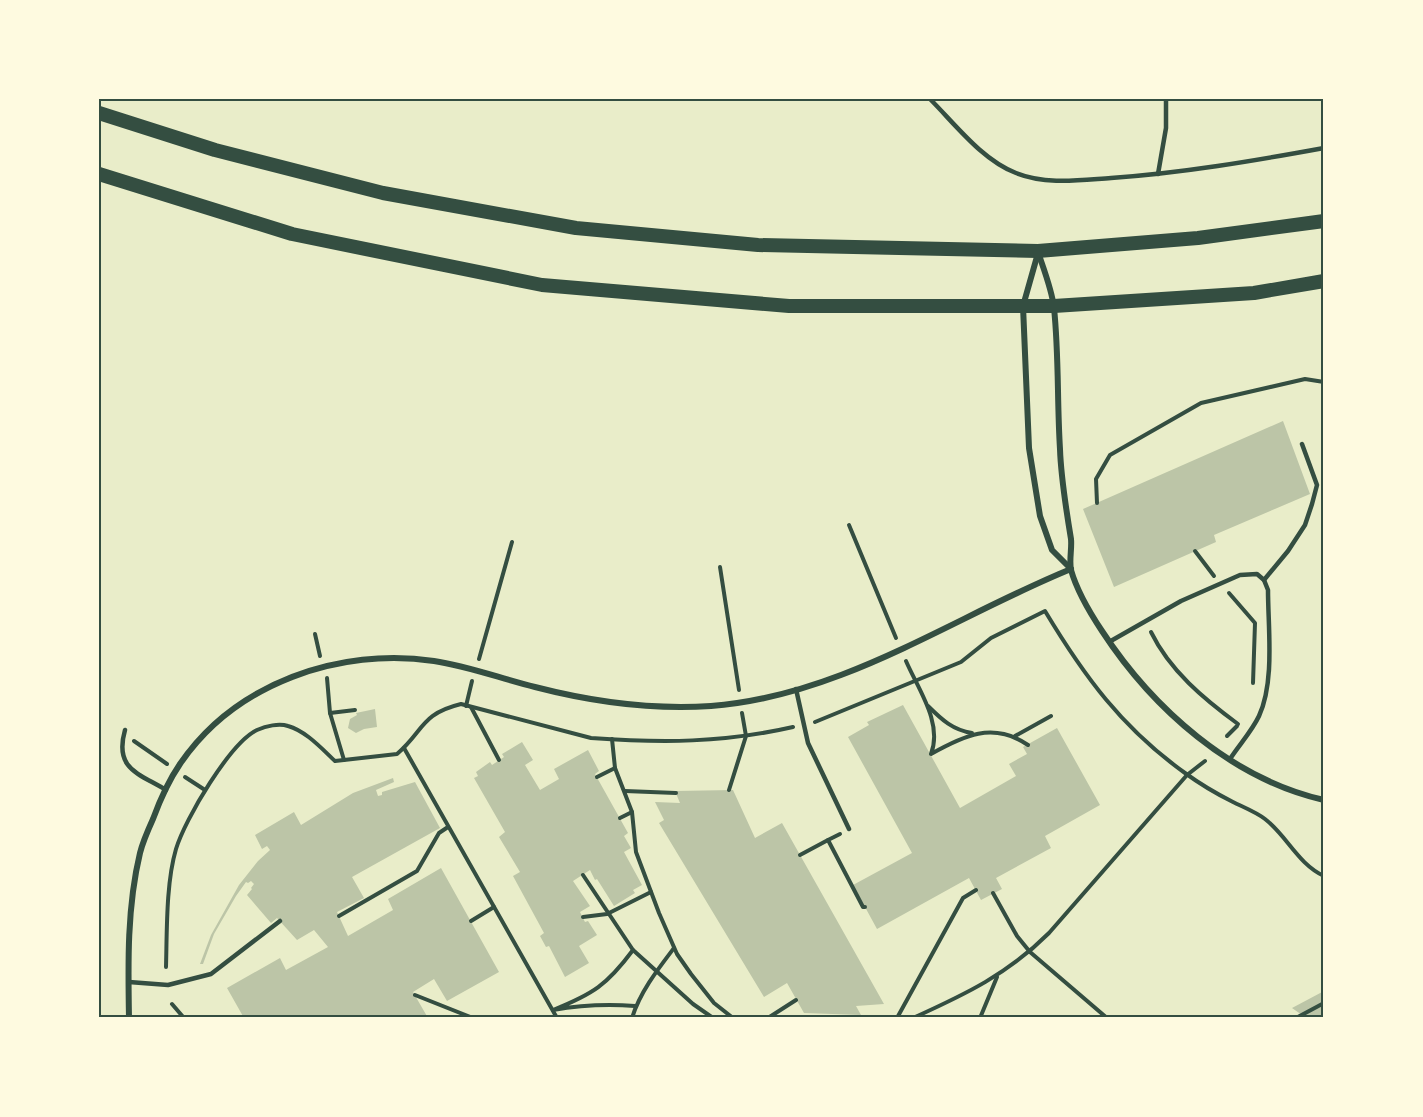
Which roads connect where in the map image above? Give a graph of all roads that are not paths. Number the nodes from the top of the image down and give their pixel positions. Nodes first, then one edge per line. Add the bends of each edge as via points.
1 (930, 99) edge
2 (1166, 99) edge
3 (99, 113) edge
4 (1324, 148) edge
5 (99, 174) edge
6 (1158, 174) junction
7 (1324, 221) edge
8 (1038, 251) junction
9 (1324, 281) edge
10 (1023, 306) junction
11 (1054, 306) junction
12 (1302, 444) dead end
13 (1071, 569) junction
14 (1264, 580) junction
15 (1109, 642) junction
16 (796, 689) junction
17 (125, 730) dead end
18 (1230, 759) junction
19 (166, 790) junction
20 (1324, 800) edge
21 (849, 829) road end
22 (280, 921) dead end
23 (129, 982) junction
24 (129, 1018) edge

1 - 6 lane via 978,148 1015,173 1049,181
2 - 6 lane via 1166,128
3 - 8 highway via 215,150 383,193 576,228 758,245
4 - 6 lane
5 - 10 highway via 292,234 542,285 789,306
7 - 8 highway via 1198,238
8 - 10 street
8 - 11 street
9 - 11 highway via 1254,293
10 - 11 highway
10 - 13 street via 1032,477 1052,550
11 - 13 street via 1063,496
12 - 14 lane via 1317,485 1312,504 1305,525
13 - 15 street via 1093,618
13 - 16 street via 902,650
14 - 15 lane via 1257,574 1240,575 1181,601
14 - 18 lane via 1268,590 1266,693 1259,716
15 - 18 street via 1149,693
16 - 19 street via 712,706 619,704 436,661 361,658 285,680 245,701 213,726 180,763
16 - 21 lane via 815,760
17 - 19 lane via 122,754 126,764
18 - 20 street via 1274,782
19 - 23 street via 141,849 132,893
22 - 23 lane via 211,974 168,985
23 - 24 street

